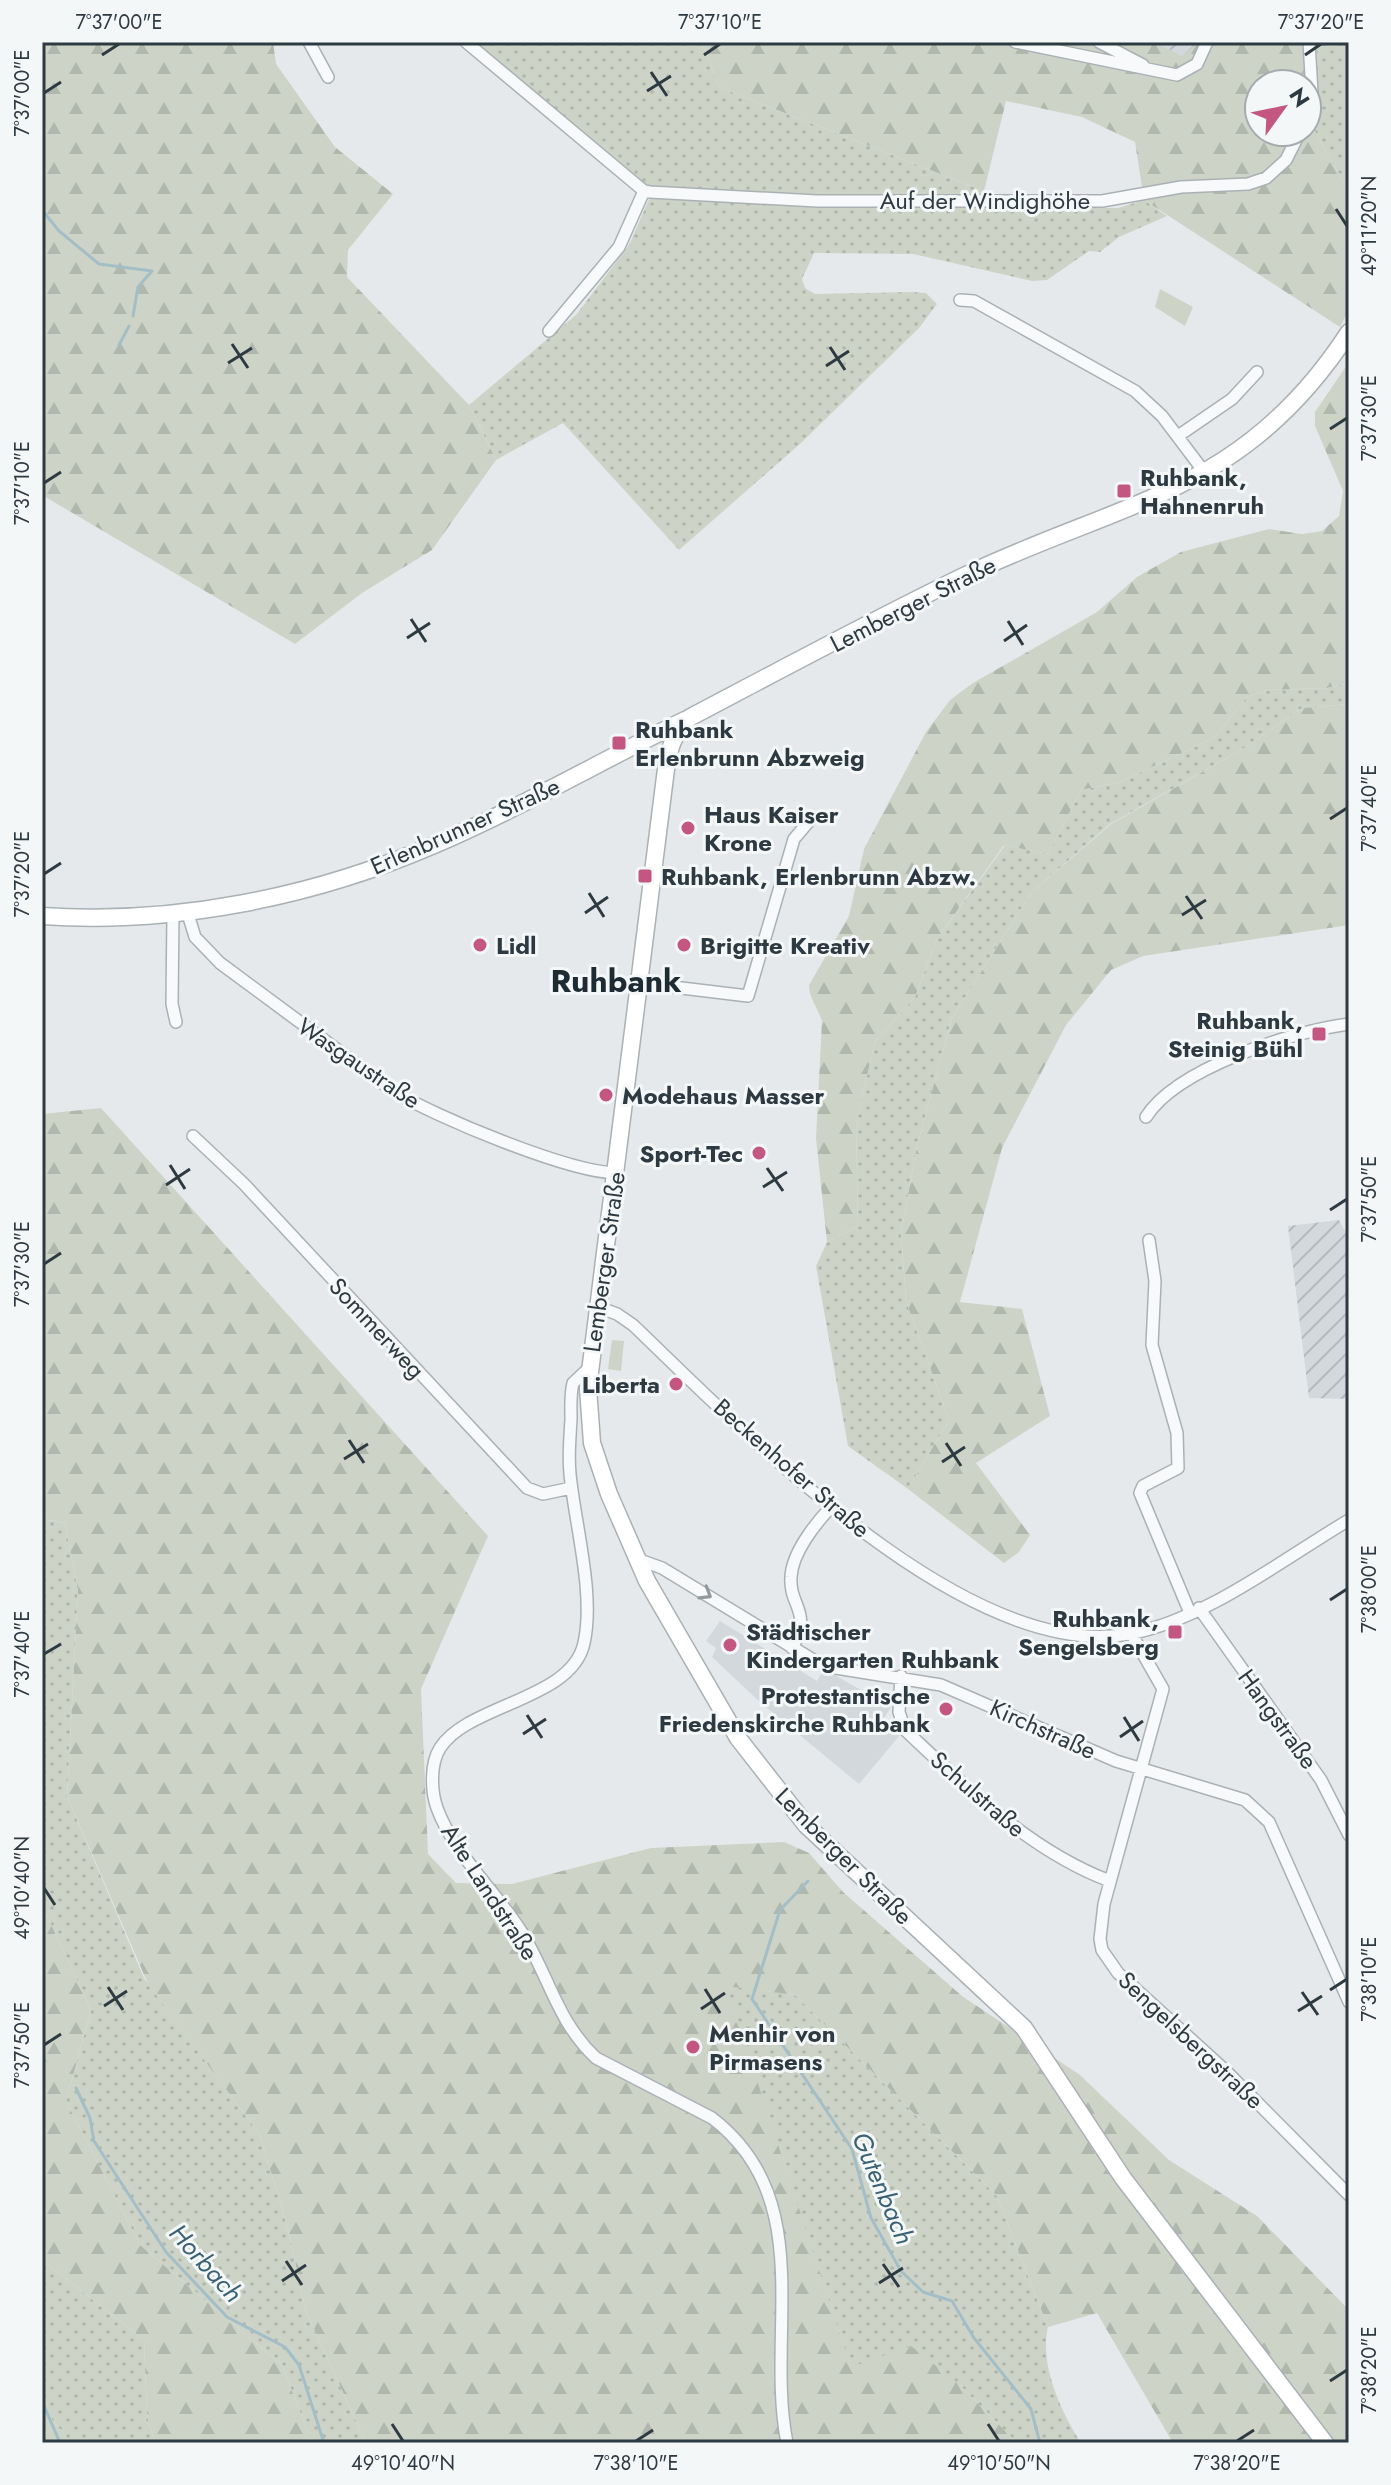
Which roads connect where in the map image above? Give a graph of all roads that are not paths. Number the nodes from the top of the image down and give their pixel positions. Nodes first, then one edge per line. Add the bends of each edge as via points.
1 (309, 42) edge
2 (466, 42) edge
3 (1015, 42) edge
4 (1099, 42) edge
5 (1207, 42) edge
6 (1309, 42) edge
7 (1311, 68) edge
8 (1154, 71) junction
9 (328, 77) dead end
10 (1292, 148) edge
11 (644, 191) junction
12 (960, 300) dead end
13 (549, 331) dead end
14 (1349, 332) edge
15 (1257, 372) dead end
16 (1178, 436) junction
17 (1205, 473) junction
18 (689, 718) junction
19 (643, 740) junction
20 (670, 746) junction
21 (810, 820) dead end
22 (180, 912) junction
23 (42, 916) edge
24 (640, 983) junction
25 (176, 1022) dead end
26 (1349, 1024) edge
27 (1146, 1117) dead end
28 (193, 1136) dead end
29 (616, 1173) junction
30 (1149, 1240) dead end
31 (598, 1307) junction
32 (589, 1368) junction
33 (571, 1488) junction
34 (831, 1507) junction
35 (1349, 1520) edge
36 (637, 1559) junction
37 (1194, 1611) junction
38 (1131, 1633) junction
39 (792, 1648) junction
40 (901, 1676) junction
41 (1139, 1769) junction
42 (1349, 1835) edge
43 (1110, 1881) junction
44 (1349, 2002) edge
45 (1349, 2195) edge
46 (787, 2443) edge
47 (1325, 2443) edge

1 - 9 street
2 - 11 street
3 - 8 street
4 - 8 street
5 - 8 street via 1187,72
6 - 7 street
10 - 11 street, Auf der Windighöhe via 1266,178 1248,184 1181,187 1102,201 817,201
11 - 13 street via 619,247
12 - 16 street via 974,301 1117,379 1147,401
14 - 17 main road, Lemberger Straße via 1290,409
15 - 16 street via 1232,399
16 - 17 street
17 - 18 main road, Lemberger Straße via 965,576
18 - 19 main road, Erlenbrunner Straße
18 - 20 main road, Lemberger Straße
19 - 20 main road
19 - 22 main road, Erlenbrunner Straße via 475,826 390,862 295,891
20 - 24 main road, Lemberger Straße
21 - 24 street via 794,839 748,996
22 - 23 main road, Erlenbrunner Straße
22 - 25 street via 172,1004
22 - 29 street, Wasgaustraße via 220,963 414,1103 591,1170
24 - 29 main road, Lemberger Straße
26 - 27 street via 1285,1037 1188,1079 1164,1095
28 - 33 street, Sommerweg via 527,1488 543,1494
29 - 31 main road, Lemberger Straße
30 - 37 street, Hangstraße via 1155,1281 1152,1345 1180,1458 1175,1471 1143,1486 1140,1493
31 - 32 main road, Lemberger Straße
31 - 34 street, Beckenhofer Straße via 633,1325
32 - 33 street, Alte Landstraße via 577,1377 571,1392
32 - 36 main road, Lemberger Straße via 589,1422 597,1464
33 - 46 street, Alte Landstraße via 586,1616 581,1653 544,1687 463,1729 441,1747 434,1768 436,1805 519,1930 559,2013 581,2043 596,2058 712,2118 751,2162 781,2237 779,2388
34 - 38 street, Beckenhofer Straße via 924,1573 1011,1617 1081,1637
34 - 39 street via 791,1572 801,1622
35 - 37 street, Beckenhofer Straße
36 -> 39 street via 662,1568
36 - 47 main road, Lemberger Straße via 709,1693 765,1776 852,1871 1024,2028 1123,2178
37 - 38 street, Beckenhofer Straße
37 - 42 street, Hangstraße via 1321,1780
38 - 41 street, Sengelsbergstraße via 1163,1684
39 - 40 street via 836,1668
40 - 41 street, Kirchstraße via 941,1685
40 - 43 street, Schulstraße via 899,1712 905,1730 1017,1830
41 - 43 street, Sengelsbergstraße
41 - 44 street, Kirchstraße via 1245,1800 1262,1813
43 - 45 street, Sengelsbergstraße via 1100,1939 1112,1966

